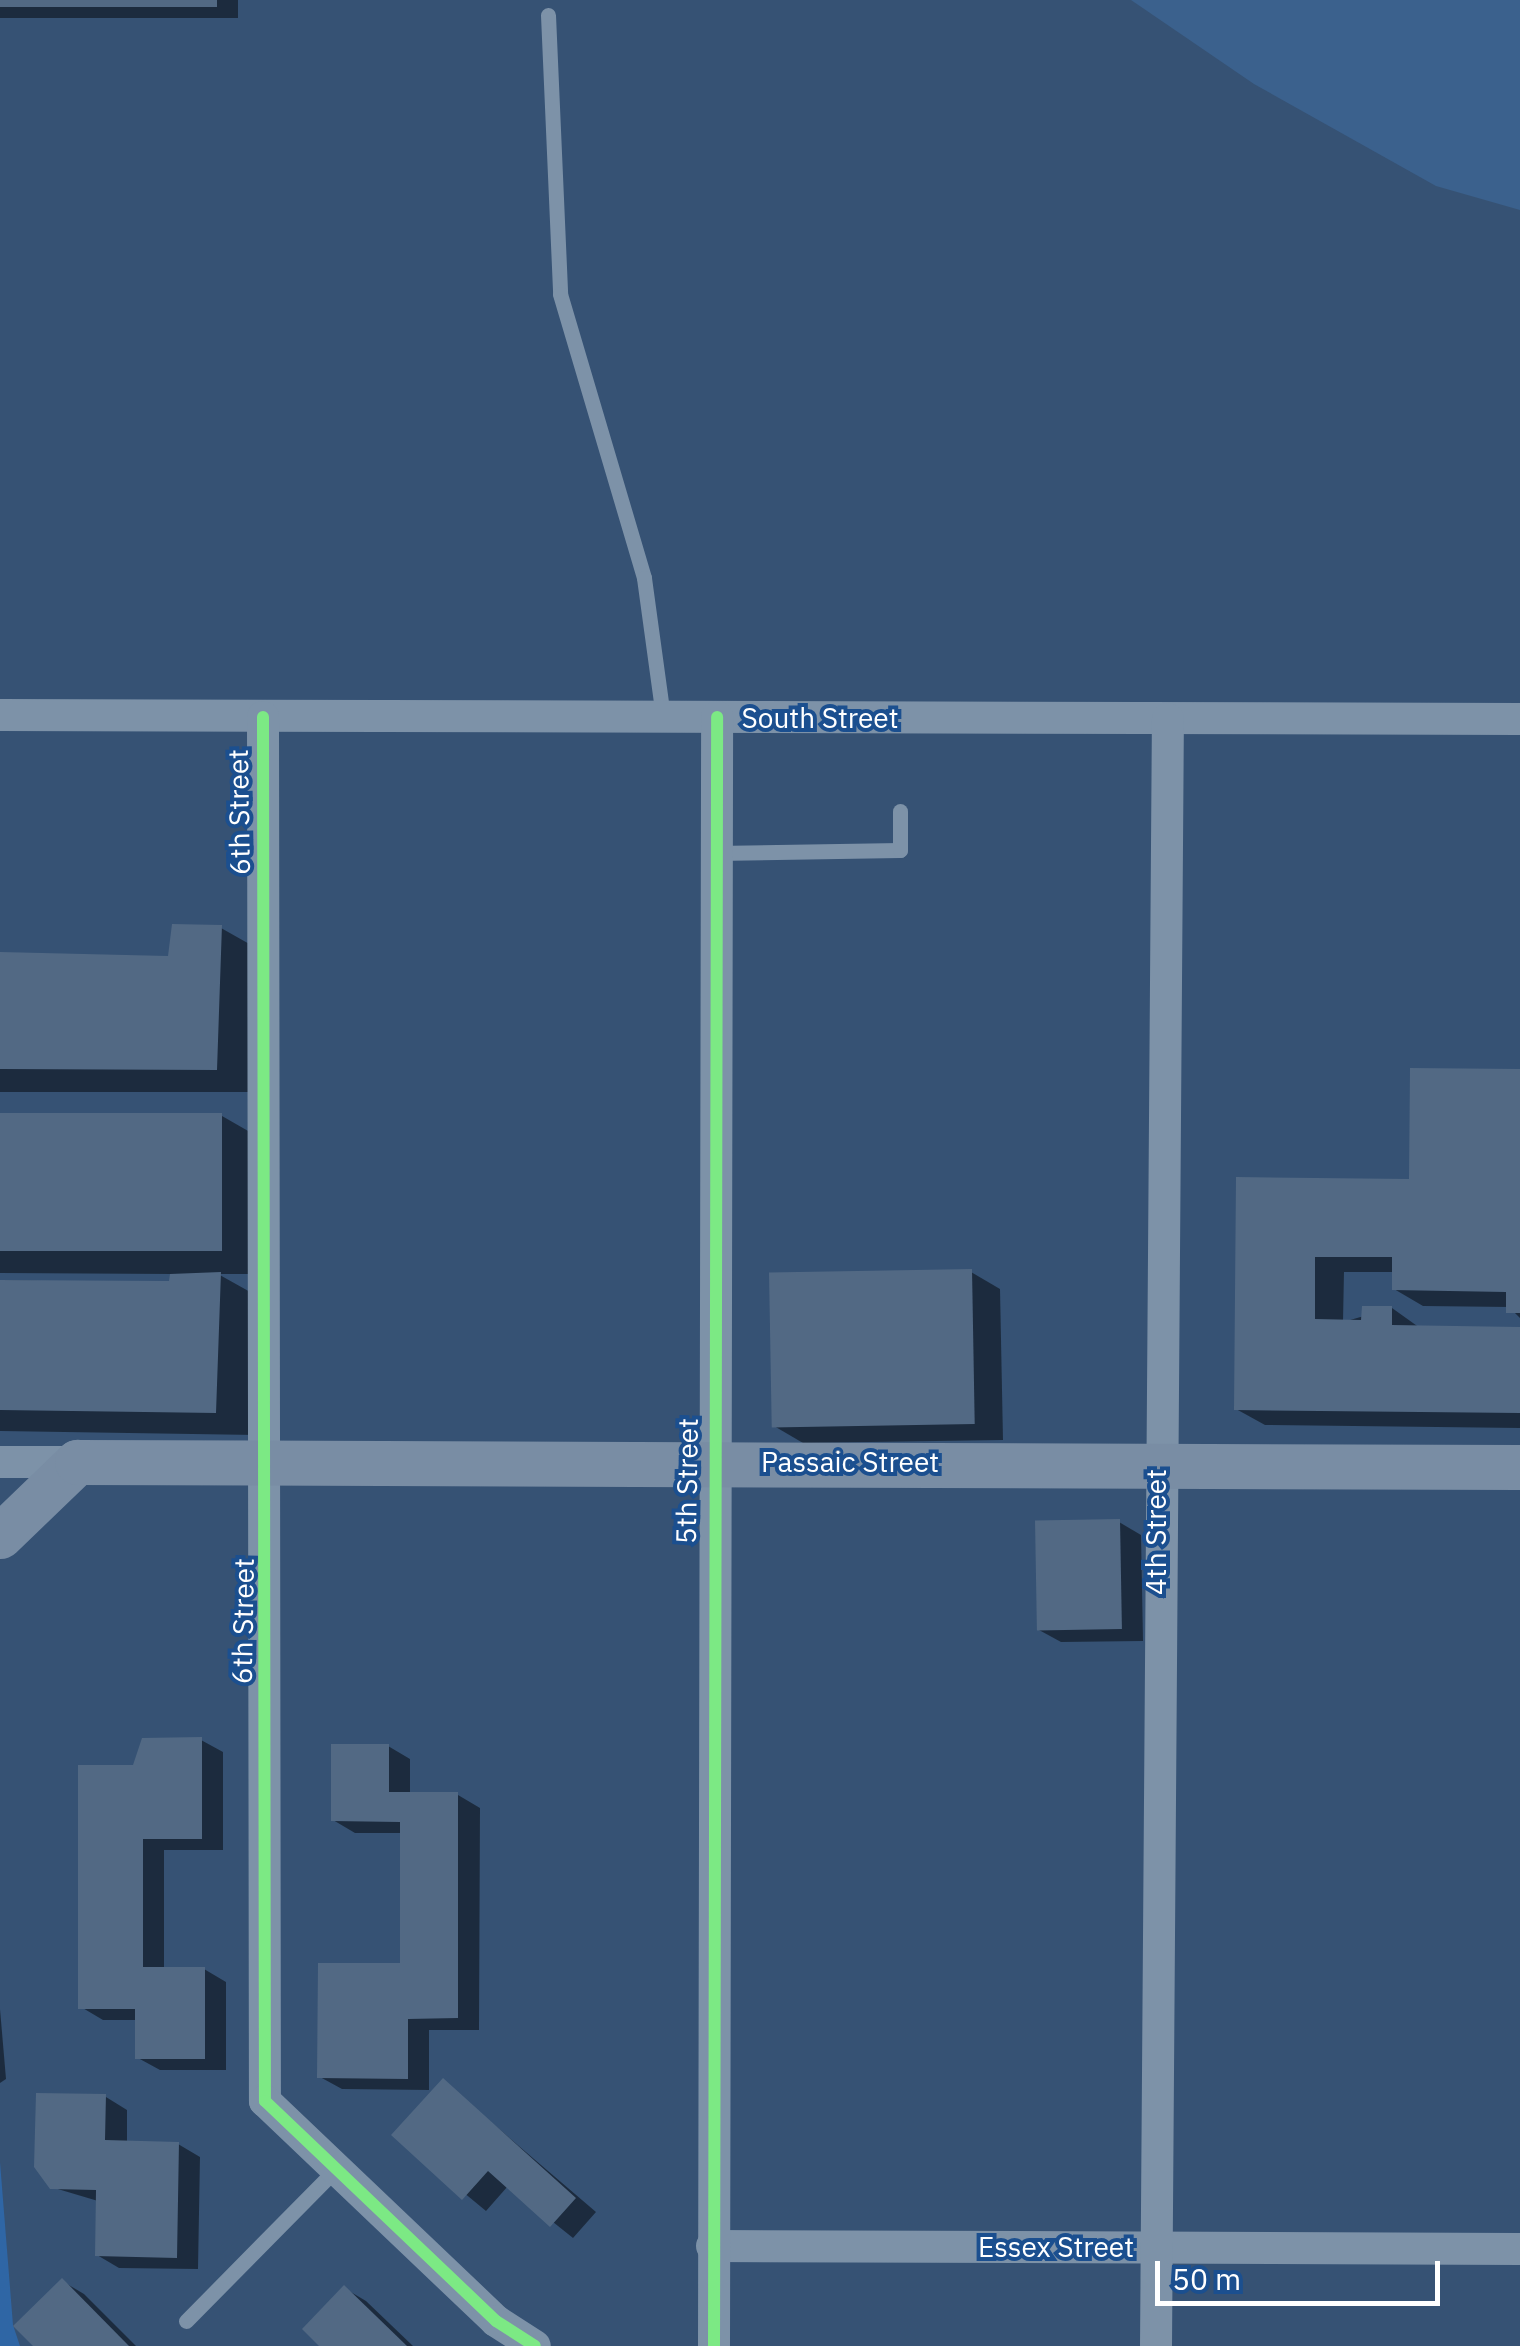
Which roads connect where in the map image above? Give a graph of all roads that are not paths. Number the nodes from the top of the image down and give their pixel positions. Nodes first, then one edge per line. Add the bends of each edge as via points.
1 (548, 15) dead end
2 (0, 716) edge
3 (263, 716) junction
4 (663, 717) junction
5 (717, 717) junction
6 (1168, 718) junction
7 (1520, 720) edge
8 (900, 811) dead end
9 (716, 853) junction
10 (0, 1462) edge
11 (77, 1462) junction
12 (712, 1462) junction
13 (1156, 1462) junction
14 (1520, 1467) edge
15 (270, 1469) junction
16 (0, 1536) edge
17 (337, 2168) junction
18 (712, 2246) junction
19 (1156, 2247) junction
20 (1520, 2249) edge
21 (186, 2321) dead end
22 (535, 2346) edge
23 (714, 2346) edge
24 (1156, 2346) edge

1 - 4 lane via 560,294 644,578
2 - 3 street, South Street
3 - 4 street, South Street
3 - 15 street, 6th Street
4 - 5 street, South Street
5 - 6 street, South Street
5 - 9 street, 5th Street
6 - 7 street, South Street
6 - 13 street, 4th Street
8 - 9 lane via 900,850
9 - 12 street, 5th Street
10 - 11 street, Passaic Street
11 - 15 street, Passaic Street
11 - 16 street
12 - 13 street, Passaic Street
12 - 15 street, Passaic Street
12 - 18 street, 5th Street
13 - 14 street, Passaic Street
13 - 19 street, 4th Street
15 - 17 street, 6th Street via 265,2101
17 - 21 lane
17 - 22 street, 6th Street via 496,2321
18 - 19 street, Essex Street
18 - 23 street
19 - 20 street, Essex Street
19 - 24 street, 4th Street

